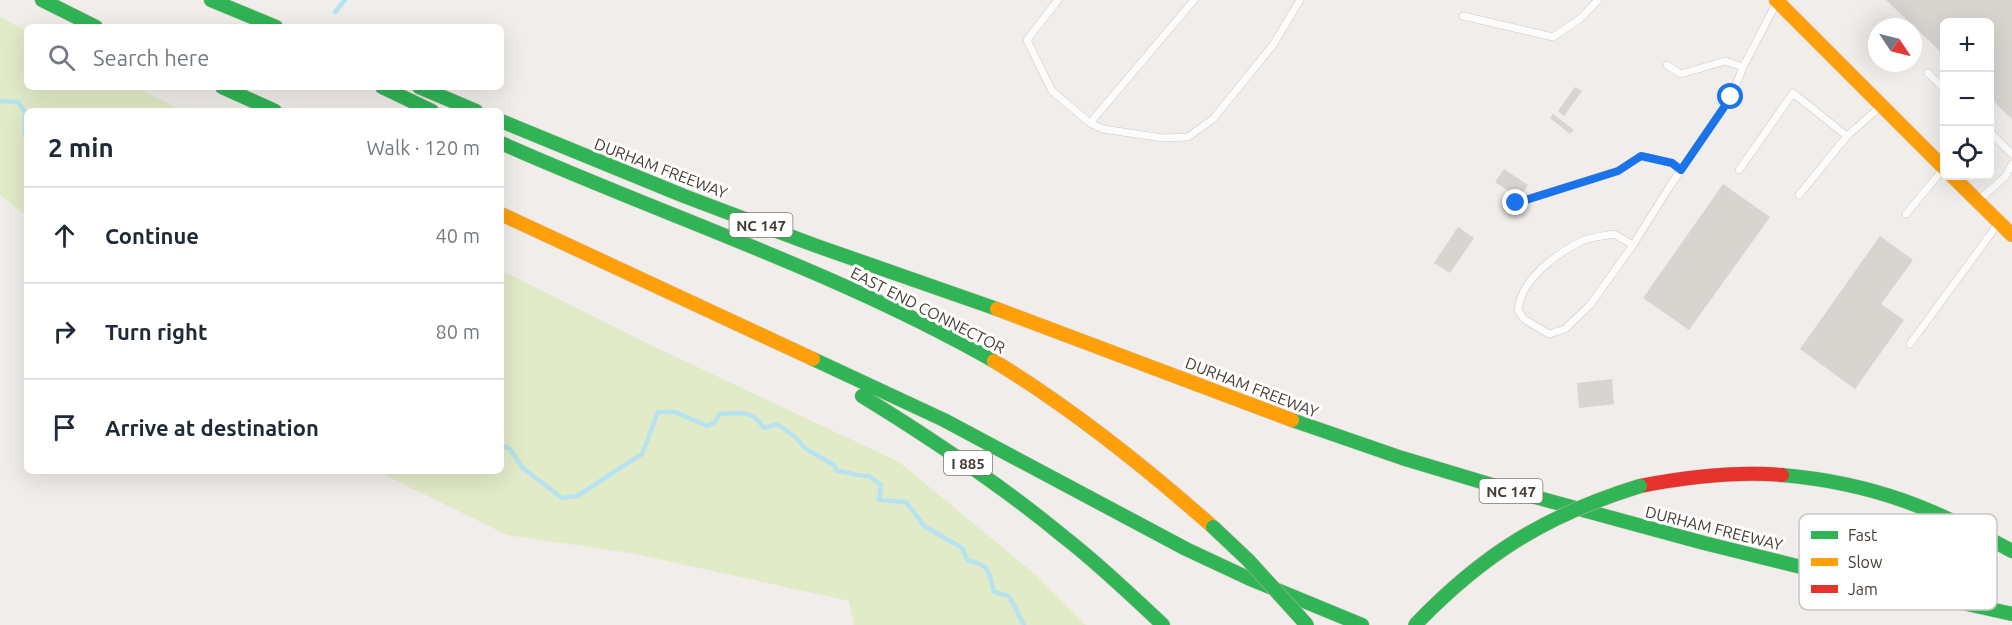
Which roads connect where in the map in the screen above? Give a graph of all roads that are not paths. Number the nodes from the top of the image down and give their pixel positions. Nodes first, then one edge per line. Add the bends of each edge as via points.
1 (42, 0) edge
2 (203, 0) edge
3 (211, 0) edge
4 (1058, 0) edge
5 (1194, 0) edge
6 (1300, 0) edge
7 (1598, 0) edge
8 (1777, 1) edge
9 (1463, 16) dead end
10 (90, 24) edge
11 (253, 24) edge
12 (269, 24) edge
13 (1667, 65) dead end
14 (1743, 67) junction
15 (1928, 73) dead end
16 (1940, 85) edge
17 (228, 90) edge
18 (388, 90) edge
19 (426, 90) edge
20 (1881, 106) junction
21 (268, 108) edge
22 (426, 108) edge
23 (469, 108) edge
24 (504, 123) edge
25 (1090, 123) junction
26 (1847, 136) junction
27 (1994, 137) edge
28 (504, 144) edge
29 (2012, 154) edge
30 (1940, 163) edge
31 (2012, 164) edge
32 (1681, 170) junction
33 (1739, 170) dead end
34 (1940, 178) edge
35 (1957, 180) edge
36 (1799, 195) dead end
37 (1977, 201) junction
38 (1516, 203) dead end
39 (1906, 214) dead end
40 (504, 215) edge
41 (1999, 222) junction
42 (2012, 235) edge
43 (1633, 245) junction
44 (752, 330) junction
45 (1910, 344) dead end
46 (1939, 514) edge
47 (1997, 543) edge
48 (2012, 551) edge
49 (1799, 567) edge
50 (1994, 610) edge
51 (2012, 614) edge
52 (1163, 625) edge
53 (1307, 625) edge
54 (1362, 625) edge
55 (1415, 625) edge

1 - 10 main road
2 - 11 main road
3 - 12 main road
4 - 25 lane via 1027,40 1052,91
5 - 25 lane
6 - 25 lane via 1273,45 1213,119 1188,137 1163,138 1102,129
7 - 9 lane via 1581,18 1553,37
8 - 14 lane
8 - 20 main road
13 - 14 lane via 1681,74 1725,61
14 - 32 lane via 1731,97
15 - 16 lane
17 - 21 main road
18 - 22 main road
19 - 23 main road
20 - 26 lane
20 - 30 main road
24 - 49 main road, DURHAM FREEWAY / NC 147 via 814,245 1402,458
26 - 33 lane via 1792,93
26 - 36 lane
27 - 29 lane
28 - 53 main road, EAST END CONNECTOR, bridge via 805,269 962,343 1095,428 1174,491 1248,560
31 - 37 lane via 2005,177
32 - 38 lane via 1672,163 1641,156 1618,171
32 - 43 lane
34 - 39 lane
35 - 37 main road
37 - 41 main road
40 - 44 main road, I 885
41 - 42 main road
41 - 45 lane
43 - 43 lane via 1590,305 1565,329 1549,334 1524,319 1518,310 1518,301 1540,268 1583,240 1614,234
44 - 52 main road, I 885 via 921,433 1010,494 1083,552
44 - 54 main road via 982,438 1186,549
46 - 55 main road, bridge via 1885,494 1797,477 1744,473 1676,478 1579,505 1523,534 1468,572
47 - 48 main road, bridge
50 - 51 main road, DURHAM FREEWAY / NC 147

